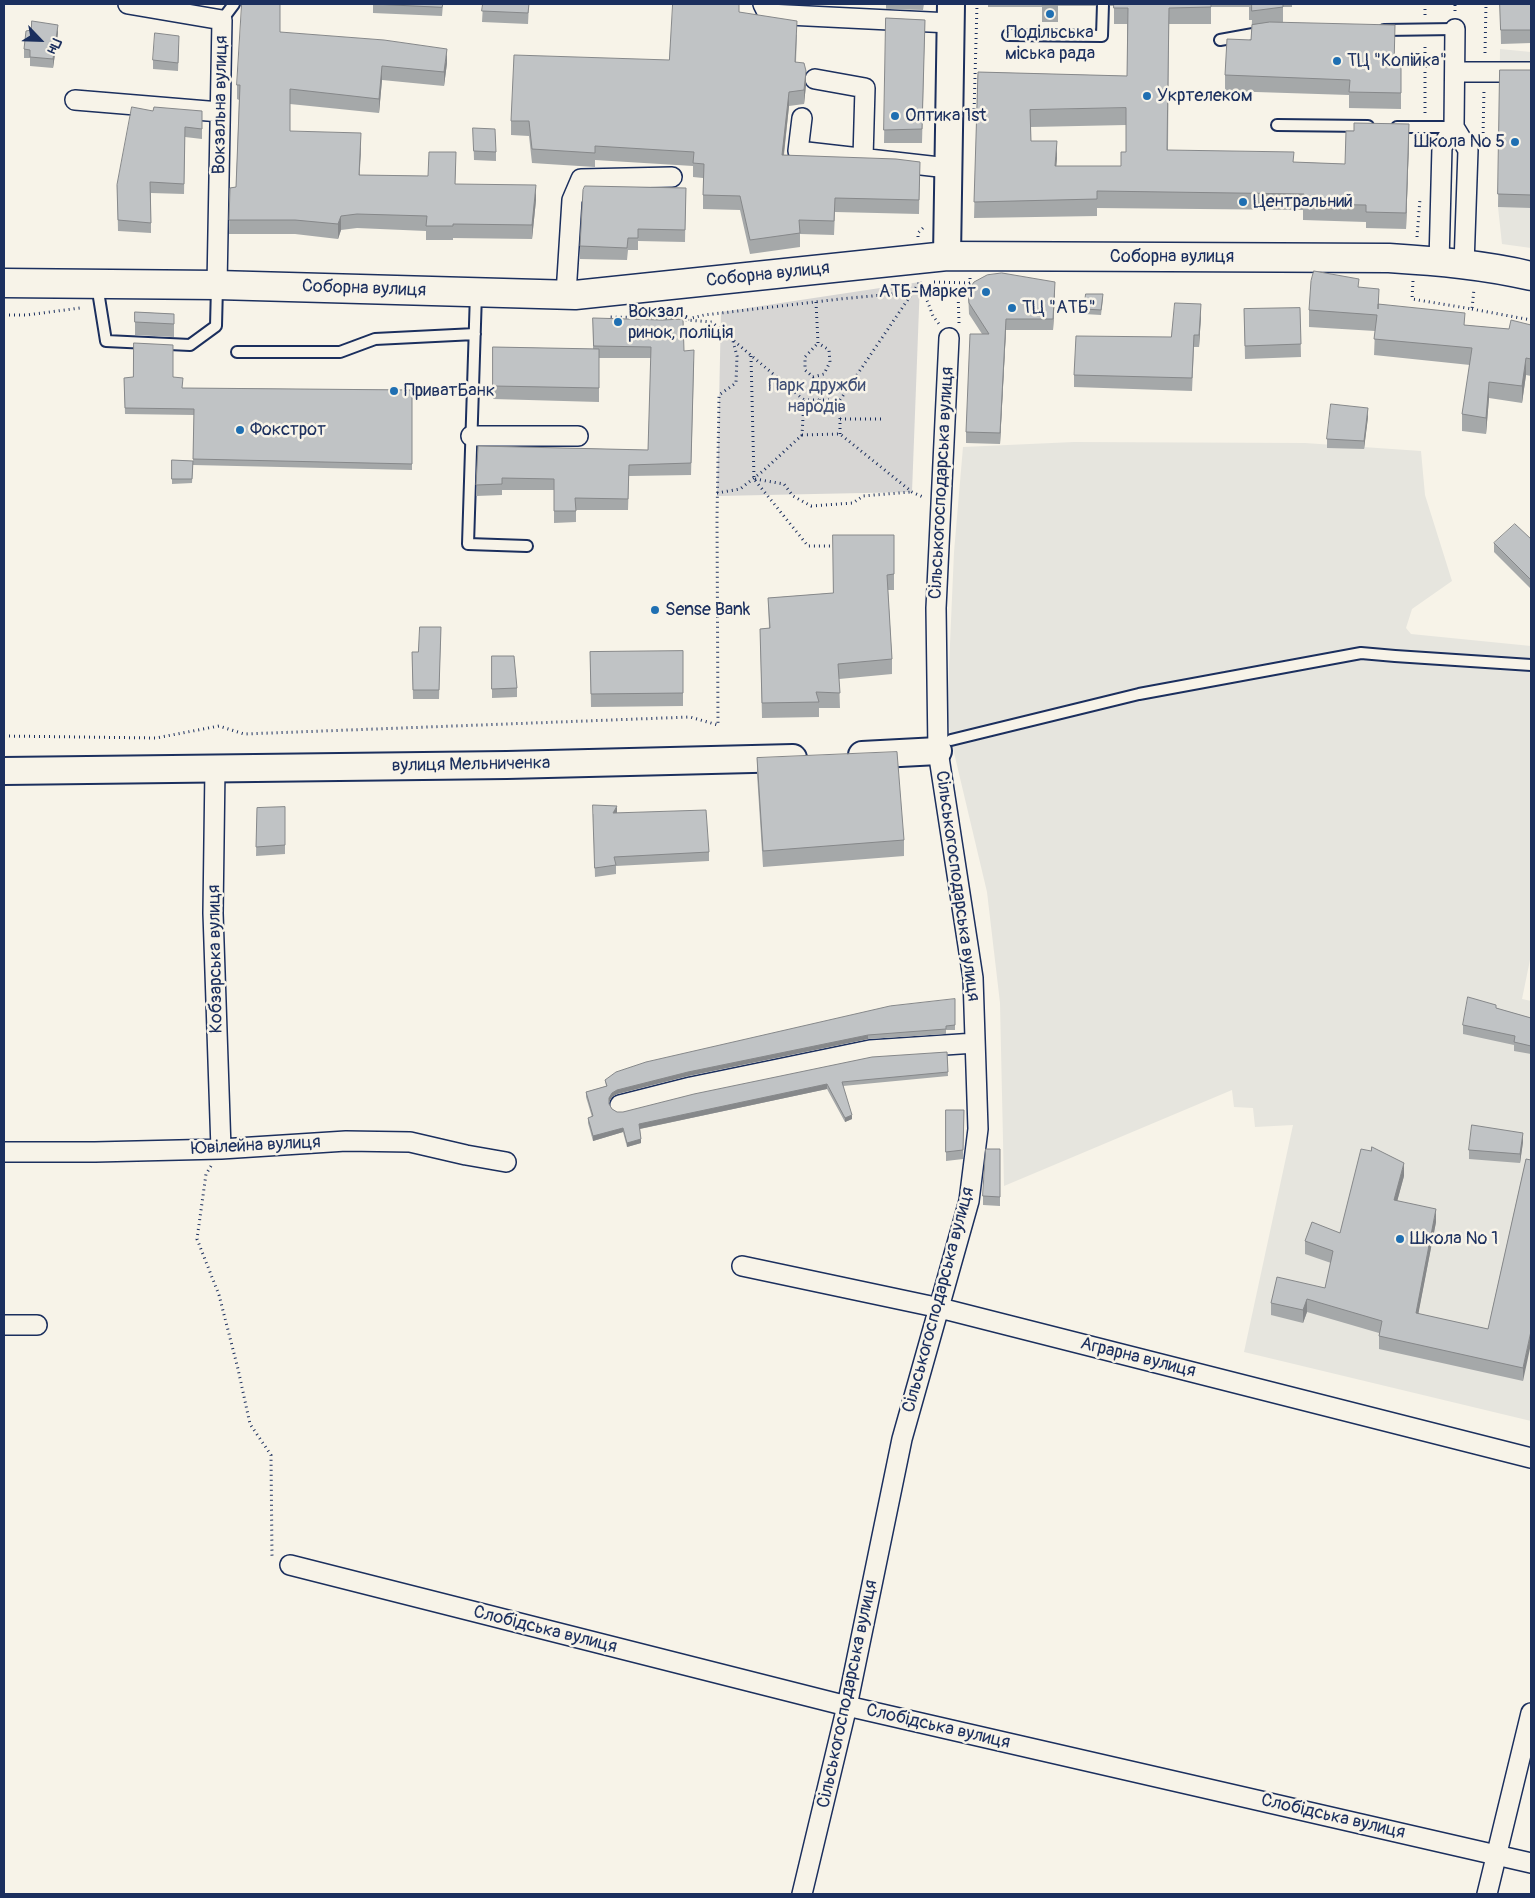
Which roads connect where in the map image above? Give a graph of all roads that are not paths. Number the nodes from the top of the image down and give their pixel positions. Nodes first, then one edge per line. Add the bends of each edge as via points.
1 (128, 4) edge
2 (234, 4) edge
3 (764, 4) edge
4 (1103, 4) edge
5 (950, 14) edge
6 (222, 20) junction
7 (1455, 29) joint
8 (1376, 30) edge
9 (1278, 31) edge
10 (1008, 35) dead end
11 (1220, 40) dead end
12 (1455, 72) junction
13 (1531, 72) edge
14 (816, 79) dead end
15 (75, 100) dead end
16 (220, 112) junction
17 (802, 118) dead end
18 (1277, 125) dead end
19 (1454, 127) junction
20 (863, 158) junction
21 (948, 168) junction
22 (672, 177) dead end
23 (1439, 262) junction
24 (962, 265) junction
25 (1531, 276) edge
26 (4, 282) edge
27 (217, 285) junction
28 (476, 292) junction
29 (99, 294) junction
30 (566, 294) junction
31 (474, 334) junction
32 (949, 338) road end
33 (237, 352) dead end
34 (471, 436) junction
35 (578, 436) dead end
36 (527, 546) dead end
37 (1531, 665) edge
38 (944, 746) junction
39 (215, 768) junction
40 (4, 770) edge
41 (975, 1043) junction
42 (620, 1105) dead end
43 (221, 1149) junction
44 (4, 1152) edge
45 (506, 1162) dead end
46 (742, 1266) dead end
47 (940, 1308) junction
48 (37, 1324) dead end
49 (4, 1325) edge
50 (1531, 1458) edge
51 (290, 1566) road end
52 (847, 1706) junction
53 (1531, 1713) edge
54 (1497, 1855) junction
55 (1531, 1863) edge
56 (802, 1894) edge
57 (1487, 1894) edge

1 - 6 street, Вокзальна вулиця
2 - 6 lane
3 - 5 street via 768,14
4 - 10 lane via 1102,36
5 - 21 street
6 - 16 street, Вокзальна вулиця
7 - 8 lane
7 - 12 street
9 - 11 lane
12 - 13 street
12 - 19 street
14 - 20 street via 865,88
15 - 16 street
16 - 27 street, Вокзальна вулиця
17 - 20 street via 798,151
18 - 19 lane
19 - 23 street via 1442,147
19 - 23 street via 1468,150
20 - 21 street
21 - 24 street
22 - 30 street via 581,179 572,200
23 - 24 main road, Соборна вулиця via 1389,258
23 - 25 main road, Соборна вулиця
24 - 30 main road, Соборна вулиця via 919,258
26 - 29 main road, Соборна вулиця
27 - 28 main road, Соборна вулиця
27 - 29 main road, Соборна вулиця
27 - 29 lane via 216,326 190,344 106,341
28 - 30 main road, Соборна вулиця
28 - 31 lane
31 - 33 lane via 375,339 340,352
31 - 34 lane
32 - 38 street, Сільськогосподарська вулиця via 936,608
34 - 35 street
34 - 36 lane via 468,544
37 - 38 lane via 1361,653 1139,694
38 - 39 street, вулиця Мельниченка via 827,757
38 - 41 street, Сільськогосподарська вулиця via 973,978
39 - 40 street, вулиця Мельниченка
39 - 43 street, Кобзарська вулиця via 213,913
41 - 42 street via 870,1050
41 - 47 street, Сільськогосподарська вулиця via 978,1129 969,1201
43 - 44 street, Ювілейна вулиця
43 - 45 street, Ювілейна вулиця via 346,1141 410,1142
46 - 47 street, Аграрна вулиця
47 - 50 street, Аграрна вулиця
47 - 52 street, Сільськогосподарська вулиця via 902,1439
48 - 49 street
51 - 52 street, Слобідська вулиця
52 - 54 street, Слобідська вулиця
52 - 56 street, Сільськогосподарська вулиця
53 - 54 street
54 - 55 street, Слобідська вулиця
54 - 57 street

